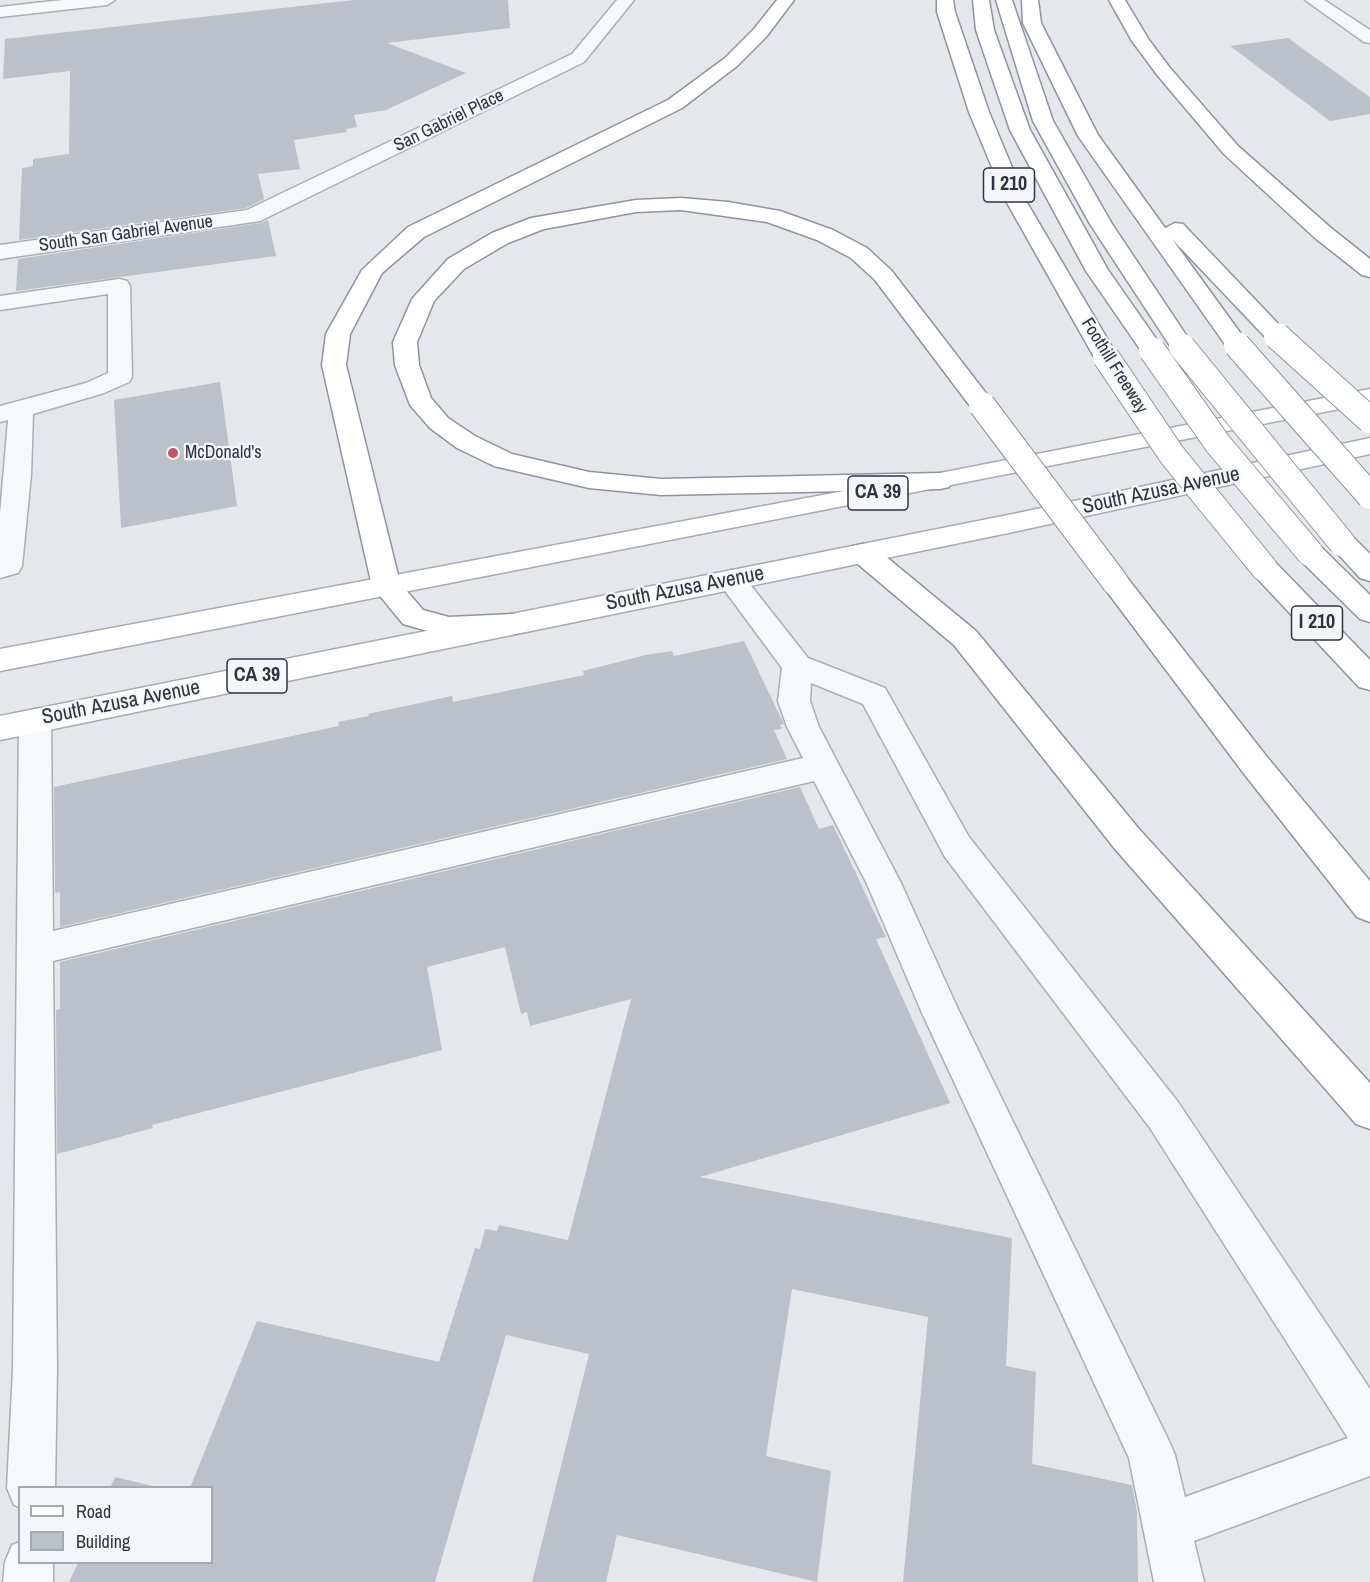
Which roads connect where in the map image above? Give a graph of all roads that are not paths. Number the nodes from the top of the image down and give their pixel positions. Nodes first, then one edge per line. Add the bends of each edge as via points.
1 (107, 0) edge
2 (626, 0) edge
3 (786, 0) edge
4 (945, 0) edge
5 (981, 0) edge
6 (1004, 0) edge
7 (1030, 0) edge
8 (1117, 0) edge
9 (1313, 0) edge
10 (0, 12) edge
11 (1370, 38) edge
12 (1088, 136) junction
13 (252, 216) joint
14 (0, 252) edge
15 (1370, 270) edge
16 (0, 303) edge
17 (1370, 396) edge
18 (10, 412) edge
19 (1370, 420) edge
20 (1370, 446) edge
21 (940, 481) junction
22 (1370, 496) edge
23 (864, 553) junction
24 (0, 568) edge
25 (1370, 571) edge
26 (732, 580) junction
27 (386, 586) junction
28 (1370, 612) edge
29 (514, 624) junction
30 (0, 660) edge
31 (797, 666) junction
32 (1370, 679) edge
33 (35, 721) junction
34 (0, 728) edge
35 (824, 766) junction
36 (1370, 907) edge
37 (36, 950) junction
38 (1370, 1111) edge
39 (1370, 1430) edge
40 (1370, 1453) edge
41 (31, 1486) edge
42 (1168, 1527) junction
43 (29, 1564) edge
44 (28, 1582) edge
45 (1179, 1582) edge

1 - 10 street
2 - 13 street, San Gabriel Place via 578,58
3 - 27 main road via 731,62 675,104 416,232 373,270 338,334 334,365
4 - 32 main road, Foothill Freeway / I 210, bridge via 979,112 1016,201 1106,357 1172,455 1264,568
5 - 28 main road, bridge via 985,30 1020,130 1097,271 1218,444 1310,553
6 - 25 main road, bridge via 1043,121 1101,224 1182,347 1342,543
7 - 12 main road via 1032,23
8 - 15 main road via 1164,72 1231,150
9 - 11 street
12 - 19 main road, bridge via 1277,336
12 - 22 main road, bridge via 1237,345
13 - 14 street, South San Gabriel Avenue
16 - 18 street via 118,286 120,377
17 - 21 main road, CA 39
18 - 24 street via 18,475 8,566
20 - 23 main road, South Azusa Avenue / CA 39
21 - 27 main road, CA 39
21 - 36 main road, bridge via 661,487 589,480 503,460 439,423 419,400 407,365 405,342 423,299 456,264 500,238 539,223 583,213 681,204 728,208 772,216 825,235 859,253 883,275 1115,582
23 - 26 main road, South Azusa Avenue / CA 39
23 - 38 main road via 965,638 1127,839
26 - 29 main road, South Azusa Avenue / CA 39
26 - 31 street
27 - 29 main road via 413,617 449,627
27 - 30 main road, CA 39
29 - 33 main road, South Azusa Avenue / CA 39
31 - 35 street via 794,700
31 - 39 street via 874,696 957,847 1164,1114
33 - 34 main road, South Azusa Avenue / CA 39
33 - 37 street
35 - 37 street
35 - 42 street via 884,883 941,1013 1152,1455
37 - 41 street
40 - 42 street
42 - 45 street
43 - 44 street

